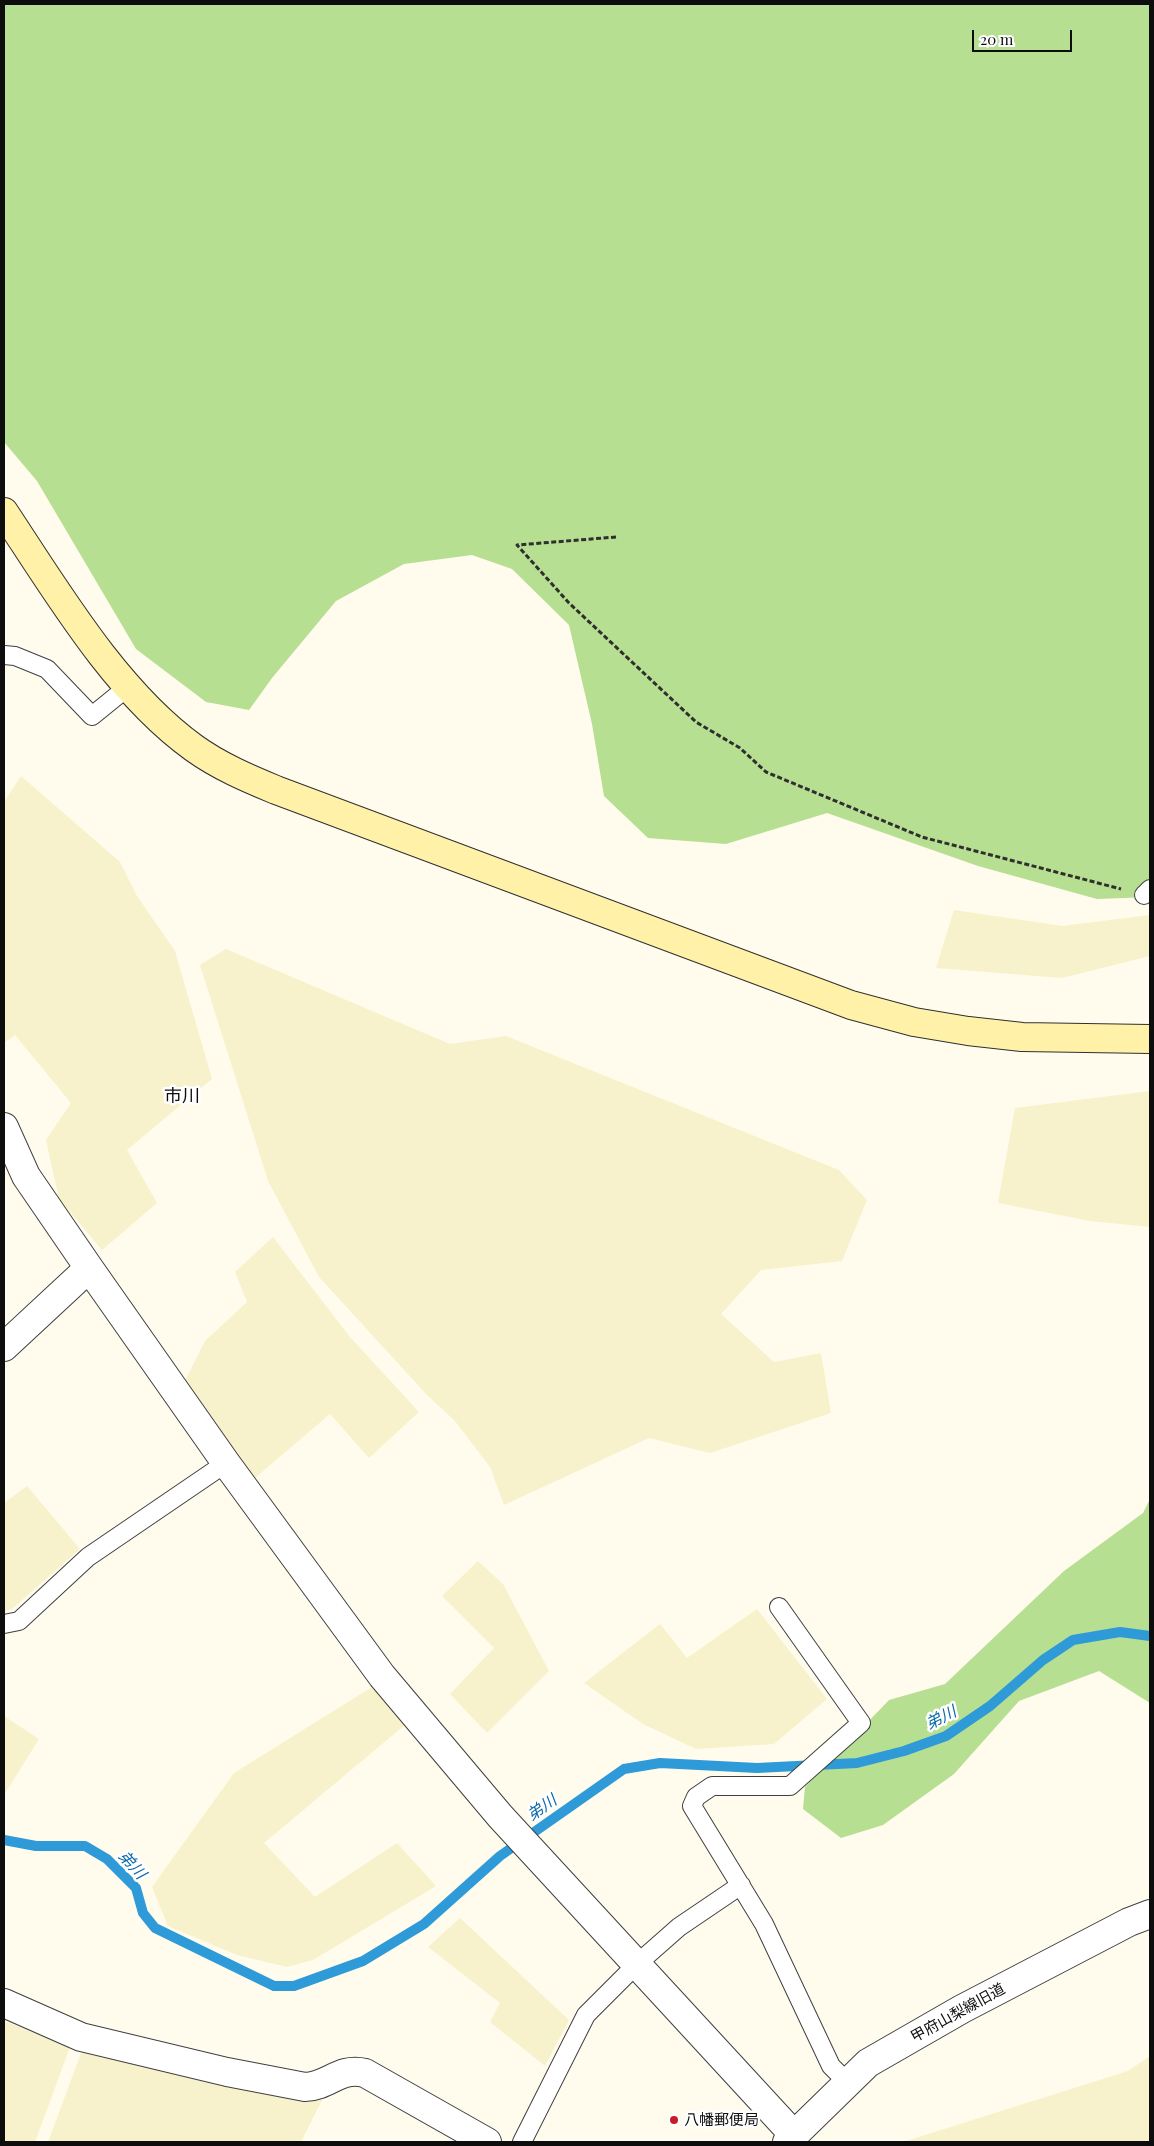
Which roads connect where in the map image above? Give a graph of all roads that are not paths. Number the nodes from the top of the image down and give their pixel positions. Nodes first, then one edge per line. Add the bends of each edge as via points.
1 (4, 512) edge
2 (4, 656) edge
3 (130, 686) junction
4 (1150, 1041) edge
5 (4, 1127) edge
6 (89, 1268) junction
7 (4, 1347) edge
8 (226, 1463) junction
9 (779, 1607) dead end
10 (4, 1624) edge
11 (741, 1886) junction
12 (1150, 1914) edge
13 (637, 1964) junction
14 (4, 2003) edge
15 (848, 2083) junction
16 (791, 2139) edge
17 (487, 2142) edge
18 (522, 2142) edge

1 - 3 street via 96,646
2 - 3 lane via 15,656 47,669 92,716
3 - 4 street via 152,712 194,748 229,770 851,1005 914,1022 968,1031 1022,1037
5 - 6 street via 26,1176
6 - 7 street
6 - 8 street
8 - 10 lane via 88,1557 19,1621
8 - 13 street via 382,1676 500,1816
9 - 11 lane via 861,1723 790,1786 712,1786 696,1797 692,1806
11 - 13 lane via 679,1927
11 - 15 lane via 764,1924 830,2066
12 - 15 street, 甲府山梨線旧道 via 962,2009 868,2063
13 - 16 street
13 - 18 lane via 586,2015
14 - 17 street via 81,2037 305,2087 316,2087 355,2070
15 - 16 street, 甲府山梨線旧道

